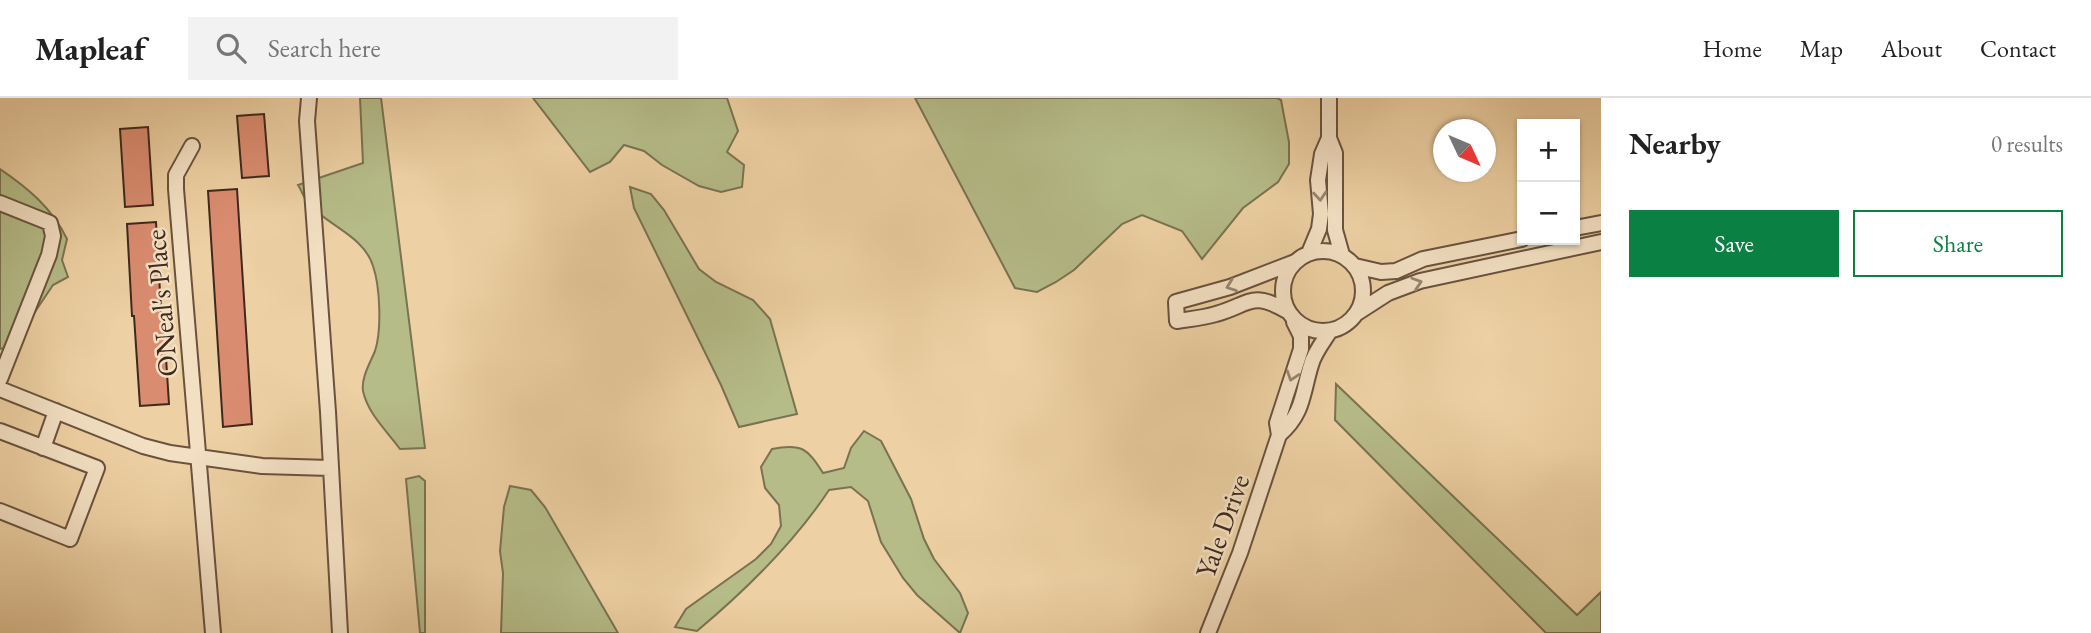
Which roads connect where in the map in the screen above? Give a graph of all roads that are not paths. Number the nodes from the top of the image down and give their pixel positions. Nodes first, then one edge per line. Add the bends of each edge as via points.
1 (309, 98) edge
2 (1329, 98) edge
3 (1329, 138) junction
4 (192, 146) dead end
5 (0, 203) edge
6 (1601, 223) edge
7 (1580, 227) edge
8 (1517, 240) edge
9 (1601, 243) edge
10 (1309, 253) junction
11 (1342, 255) junction
12 (1295, 262) junction
13 (1354, 266) junction
14 (1357, 313) junction
15 (1290, 314) junction
16 (1330, 331) junction
17 (6, 347) edge
18 (0, 379) edge
19 (0, 389) edge
20 (56, 411) junction
21 (0, 431) edge
22 (1279, 435) junction
23 (43, 448) junction
24 (199, 459) junction
25 (330, 468) junction
26 (0, 511) edge
27 (213, 633) edge
28 (340, 633) edge
29 (1208, 633) edge

1 - 25 street
2 - 3 street
3 -> 10 street via 1318,180 1320,229
3 - 11 street via 1335,153 1335,230
4 - 24 street, ONeal's Place via 176,175 176,189
5 - 17 street via 50,223 53,236
6 - 7 street
8 - 13 street via 1423,258 1396,271
14 -> 9 street via 1388,293 1420,281
10 - 11 street
10 - 12 street
11 - 13 street
12 - 15 street via 1283,285
12 -> 15 street via 1176,302 1178,321 1216,314 1249,300 1272,302
13 - 14 street via 1363,289
14 - 16 street
15 - 16 street via 1305,328
15 -> 22 street, Yale Drive via 1301,336 1301,349 1277,423
16 - 22 street, Yale Drive via 1311,365 1303,402
17 - 18 street
19 - 20 street
20 - 23 street
20 - 24 street via 143,446
21 - 23 street
22 - 29 street, Yale Drive
23 - 26 street via 97,468 70,539
24 - 25 street
24 - 27 street, ONeal's Place
25 - 28 street

